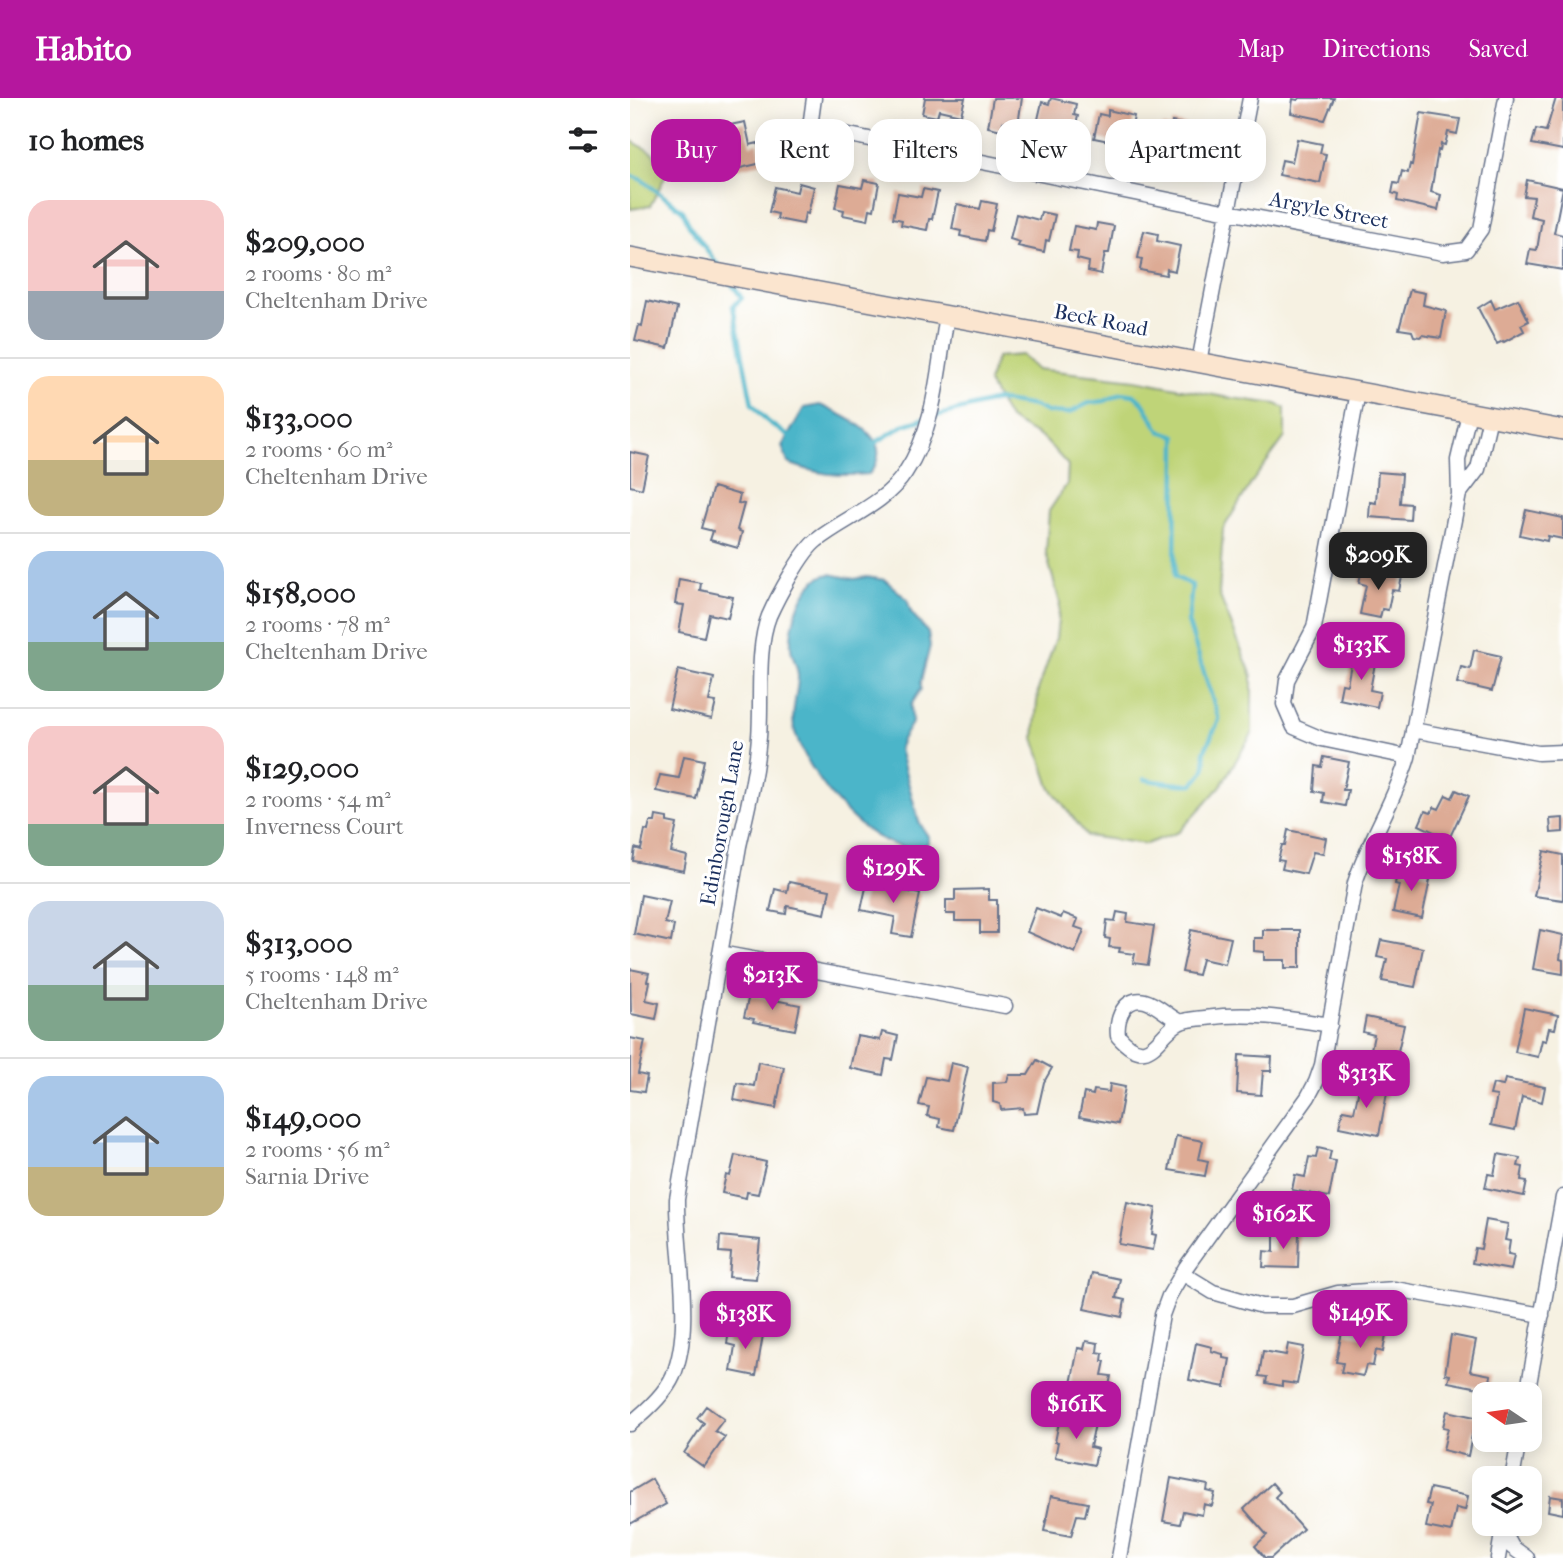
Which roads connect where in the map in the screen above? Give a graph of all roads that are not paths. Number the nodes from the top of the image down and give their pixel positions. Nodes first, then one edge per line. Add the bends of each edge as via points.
1 (814, 98) edge
2 (1250, 98) edge
3 (1506, 98) edge
4 (1228, 212) junction
5 (630, 257) edge
6 (947, 315) junction
7 (1199, 362) junction
8 (1358, 392) junction
9 (1469, 413) junction
10 (1490, 417) junction
11 (1563, 430) edge
12 (1459, 494) junction
13 (1413, 730) junction
14 (1563, 752) edge
15 (1408, 757) junction
16 (720, 953) junction
17 (1005, 1006) dead end
18 (1180, 1022) dead end
19 (1330, 1025) junction
20 (1563, 1198) edge
21 (1182, 1273) junction
22 (1542, 1315) junction
23 (1529, 1382) edge
24 (630, 1424) edge
25 (1502, 1536) edge
26 (1508, 1536) edge
27 (1123, 1557) edge
28 (1498, 1558) edge
29 (1527, 1558) edge

1 - 4 street, Argyle Street via 810,127
2 - 4 street
3 - 4 street, Argyle Street via 1482,229 1465,250 1443,253
4 - 7 street
5 - 6 main road, Beck Road
6 - 7 main road, Beck Road
6 - 16 street, Edinborough Lane via 927,432 905,475 815,541 768,618 761,660 759,738
7 - 8 main road, Beck Road
8 - 9 main road, Beck Road
8 - 15 street via 1314,628 1287,680 1284,704 1294,727 1322,739
9 - 10 main road, Beck Road
9 - 12 street via 1458,460
10 - 11 main road, Beck Road
10 - 12 street via 1478,469
12 - 13 street
13 - 14 street via 1538,753
13 - 15 street
15 - 19 street via 1355,883
16 - 17 street
16 - 24 street, Edinborough Lane via 677,1199 682,1339 672,1377
18 - 19 street via 1247,1014
19 - 21 street via 1316,1082
20 - 22 street
21 - 22 street via 1213,1292 1262,1306 1293,1306 1338,1293 1395,1289
21 - 27 street via 1162,1315
22 - 23 street
25 - 28 street
26 - 29 street

